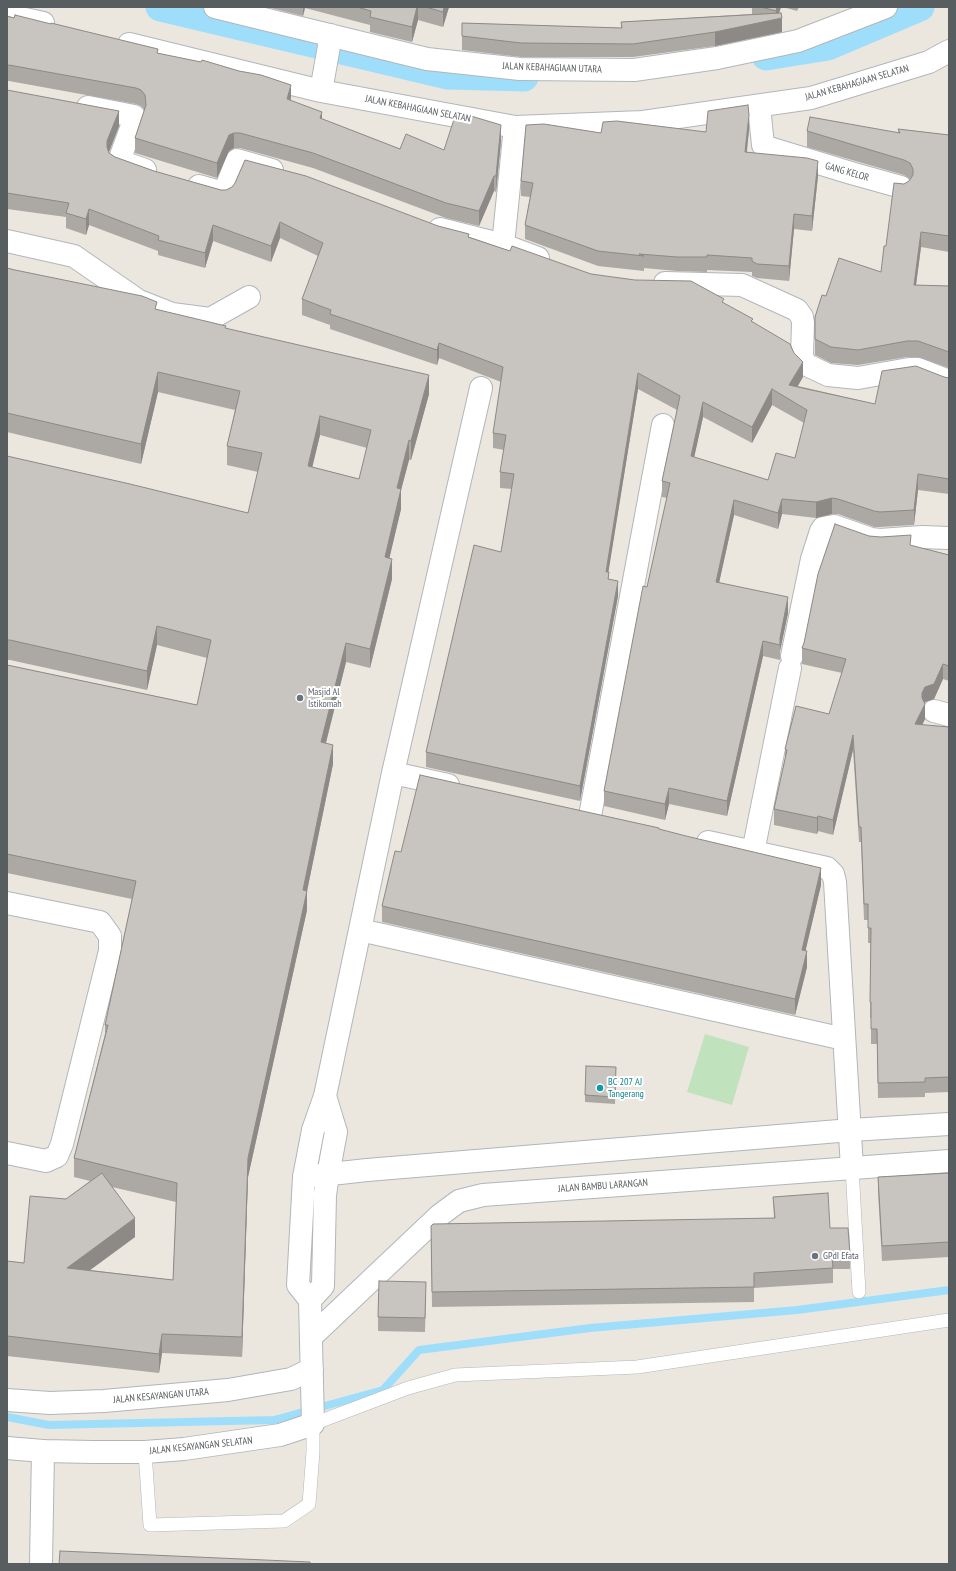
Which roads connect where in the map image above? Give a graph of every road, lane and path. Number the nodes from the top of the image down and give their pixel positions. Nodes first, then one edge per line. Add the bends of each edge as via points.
1 (215, 7) edge
2 (886, 7) edge
3 (7, 15) edge
4 (61, 28) edge
5 (330, 38) junction
6 (107, 39) edge
7 (949, 51) edge
8 (322, 88) junction
9 (69, 104) edge
10 (759, 106) junction
11 (515, 127) junction
12 (288, 174) edge
13 (901, 187) edge
14 (421, 222) edge
15 (7, 242) edge
16 (503, 245) junction
17 (560, 266) edge
18 (643, 283) edge
19 (248, 297) dead end
20 (949, 381) edge
21 (481, 388) dead end
22 (664, 425) dead end
23 (949, 538) edge
24 (393, 773) junction
25 (468, 790) edge
26 (613, 821) edge
27 (690, 838) edge
28 (753, 852) junction
29 (7, 903) edge
30 (360, 930) junction
31 (844, 1038) junction
32 (325, 1096) junction
33 (949, 1124) edge
34 (851, 1130) junction
35 (7, 1153) edge
36 (949, 1161) edge
37 (852, 1168) junction
38 (328, 1175) junction
39 (304, 1178) junction
40 (859, 1292) dead end
41 (310, 1300) junction
42 (949, 1320) edge
43 (311, 1337) junction
44 (312, 1375) junction
45 (7, 1400) edge
46 (313, 1418) junction
47 (7, 1448) edge
48 (43, 1451) junction
49 (145, 1452) junction
50 (41, 1564) edge

1 - 5 street, JALAN KEBAHAGIAAN UTARA
2 - 5 street, JALAN KEBAHAGIAAN UTARA via 798,41 717,58 634,70 520,69 427,59
3 - 4 street
5 - 8 street
6 - 8 street, JALAN KEBAHAGIAAN SELATAN
7 - 10 street, JALAN KEBAHAGIAAN SELATAN via 929,62 811,98
8 - 11 street, JALAN KEBAHAGIAAN SELATAN
9 - 12 street via 134,116 119,161 172,178 224,193 237,160
10 - 11 street, JALAN KEBAHAGIAAN SELATAN via 643,122
10 - 13 street, GANG KELOR via 763,145 766,147
11 - 16 street
14 - 16 street via 442,230
15 - 19 street via 74,256 139,301 172,314 210,319
16 - 17 street
18 - 20 street via 742,285 781,302 796,310 802,317 804,361 828,375 858,378 918,369
21 - 24 street
22 - 26 street via 582,814
23 - 28 street via 874,540 834,526 823,528 821,531 812,559
24 - 25 street
24 - 30 street
27 - 28 street
28 - 31 street via 827,868 833,874
29 - 35 street via 100,922 110,936 110,951 57,1156 46,1161
30 - 31 street
30 - 32 street
31 - 34 street
32 - 38 street via 336,1132
32 - 39 street via 313,1130
33 - 34 street
34 - 37 street
34 - 38 street
36 - 37 street, JALAN BAMBU LARANGAN
37 - 40 lane
37 - 43 street, JALAN BAMBU LARANGAN via 483,1195 459,1201 440,1215
38 - 39 street
38 - 41 street via 325,1195 323,1286
39 - 41 street via 298,1285
41 - 43 street
42 - 46 lane via 637,1367 455,1375
43 - 44 street
44 - 45 street, JALAN KESAYANGAN UTARA via 214,1392 104,1401 50,1403
44 - 46 street
46 - 49 street, JALAN KESAYANGAN SELATAN via 280,1435
46 - 49 lane via 309,1504 284,1521 150,1525
47 - 48 street, JALAN KESAYANGAN SELATAN
48 - 49 street, JALAN KESAYANGAN SELATAN
48 - 50 street

